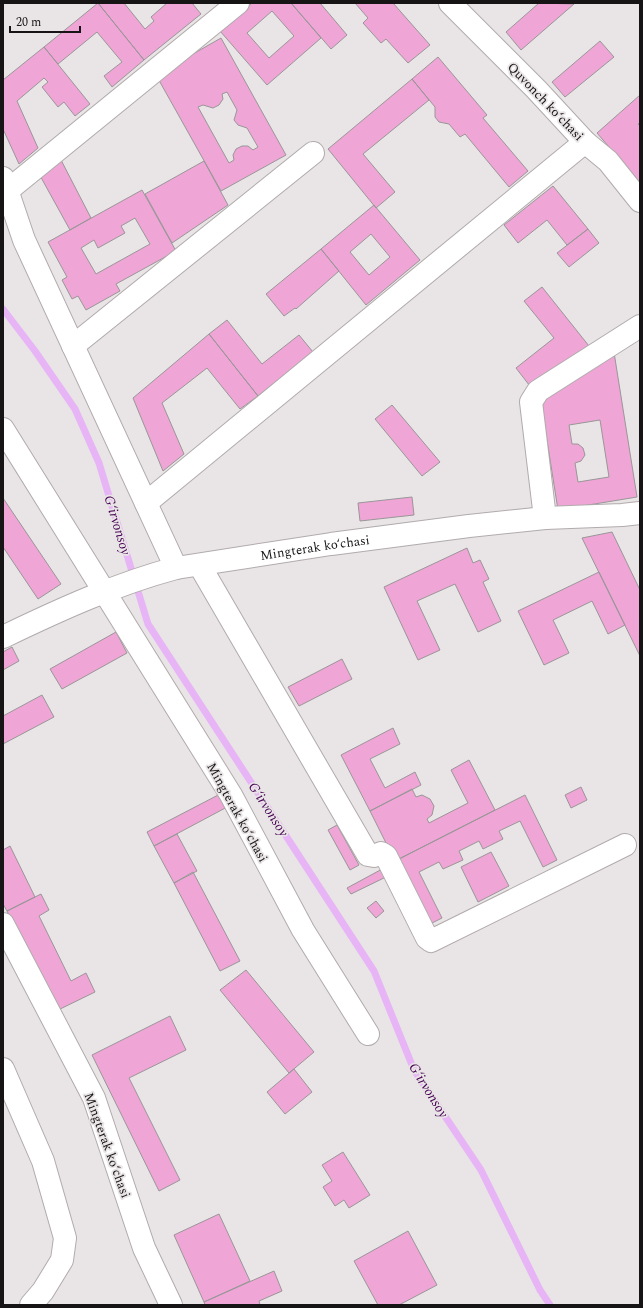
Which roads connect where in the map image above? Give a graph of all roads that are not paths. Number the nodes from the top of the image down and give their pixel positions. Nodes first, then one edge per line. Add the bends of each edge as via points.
1 (238, 3) edge
2 (450, 3) edge
3 (585, 142) junction
4 (313, 153) dead end
5 (5, 184) edge
6 (640, 201) edge
7 (640, 326) edge
8 (73, 346) junction
9 (3, 430) edge
10 (146, 503) junction
11 (640, 513) edge
12 (545, 518) junction
13 (200, 566) junction
14 (166, 571) junction
15 (105, 592) junction
16 (3, 637) edge
17 (625, 845) dead end
18 (3, 924) edge
19 (368, 1034) dead end
20 (3, 1069) edge
21 (31, 1305) edge
22 (171, 1305) edge

1 - 5 street
2 - 3 street, Quvonch koʻchasi
3 - 6 street, Quvonch koʻchasi via 608,161
3 - 10 street
4 - 8 street
5 - 8 street via 24,240
7 - 12 street via 538,391 531,402
8 - 10 street
9 - 15 street, Mingterak koʻchasi
10 - 14 street
11 - 12 street, Mingterak ko‘chasi
12 - 13 street, Mingterak ko‘chasi via 331,544
13 - 14 street, Mingterak ko‘chasi
13 - 17 street via 368,855 381,853 386,856 427,938 431,941
14 - 15 street, Mingterak ko‘chasi
15 - 16 street, Mingterak ko‘chasi via 71,604
15 - 19 street, Mingterak koʻchasi via 231,795 303,930
18 - 22 street, Mingterak koʻchasi via 94,1098 144,1248
20 - 21 street via 43,1161 66,1238 62,1260

